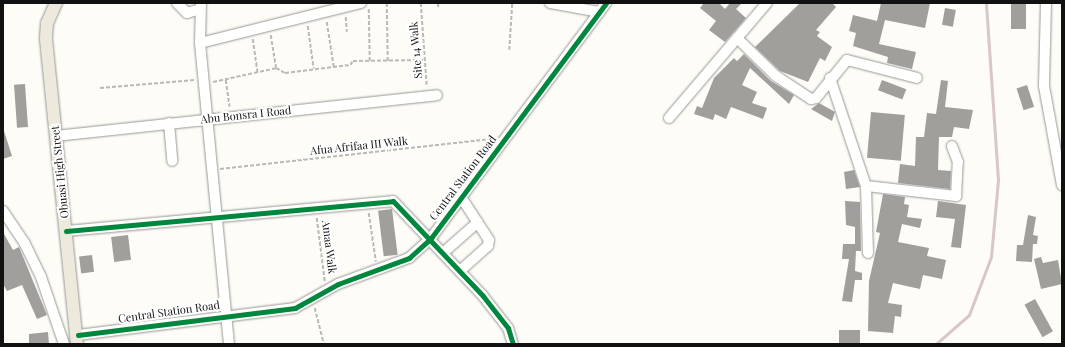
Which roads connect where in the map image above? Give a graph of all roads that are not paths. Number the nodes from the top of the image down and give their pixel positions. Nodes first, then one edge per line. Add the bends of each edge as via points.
1 (56, 3) edge
2 (177, 3) edge
3 (361, 3) edge
4 (550, 3) edge
5 (606, 3) edge
6 (767, 3) edge
7 (1046, 3) edge
8 (200, 6) edge
9 (599, 12) junction
10 (737, 38) junction
11 (200, 43) junction
12 (830, 78) junction
13 (917, 78) dead end
14 (437, 95) dead end
15 (669, 118) dead end
16 (208, 120) junction
17 (169, 123) junction
18 (56, 136) junction
19 (952, 146) dead end
20 (172, 161) dead end
21 (1062, 185) edge
22 (866, 186) junction
23 (462, 197) junction
24 (3, 211) edge
25 (217, 217) junction
26 (478, 222) junction
27 (66, 231) junction
28 (431, 238) junction
29 (444, 252) junction
30 (868, 253) dead end
31 (461, 270) junction
32 (226, 315) junction
33 (77, 339) edge
34 (64, 344) edge
35 (229, 344) edge
36 (512, 344) edge

1 - 18 main road, Obuasi High Street via 47,23 46,39
2 - 8 street via 187,13
3 - 11 street
4 - 9 street
5 - 9 street, Central Station Road
6 - 10 street
7 - 21 street via 1044,86
8 - 11 street
9 - 23 street, Central Station Road
10 - 12 street via 776,76 811,99 816,98
10 - 15 street
11 - 16 street
12 - 13 street via 847,60
12 - 22 street
14 - 16 street, Abu Bonsra I Road
16 - 17 street, Abu Bonsra I Road
16 - 25 street
17 - 18 street, Abu Bonsra I Road
17 - 20 street
18 - 27 main road, Obuasi High Street
19 - 22 street via 958,162 956,196
22 - 30 street
23 - 26 street
23 - 28 street, Central Station Road
24 - 34 street via 24,242 41,276
25 - 27 street
25 - 28 street via 393,201
25 - 32 street
26 - 29 street
26 - 31 street via 489,240 488,246
27 - 33 main road, Obuasi High Street
28 - 29 street
28 - 32 street, Central Station Road via 409,258 326,289 312,300 295,308
29 - 31 street
31 - 36 street via 508,328
32 - 33 street, Central Station Road
32 - 35 street

